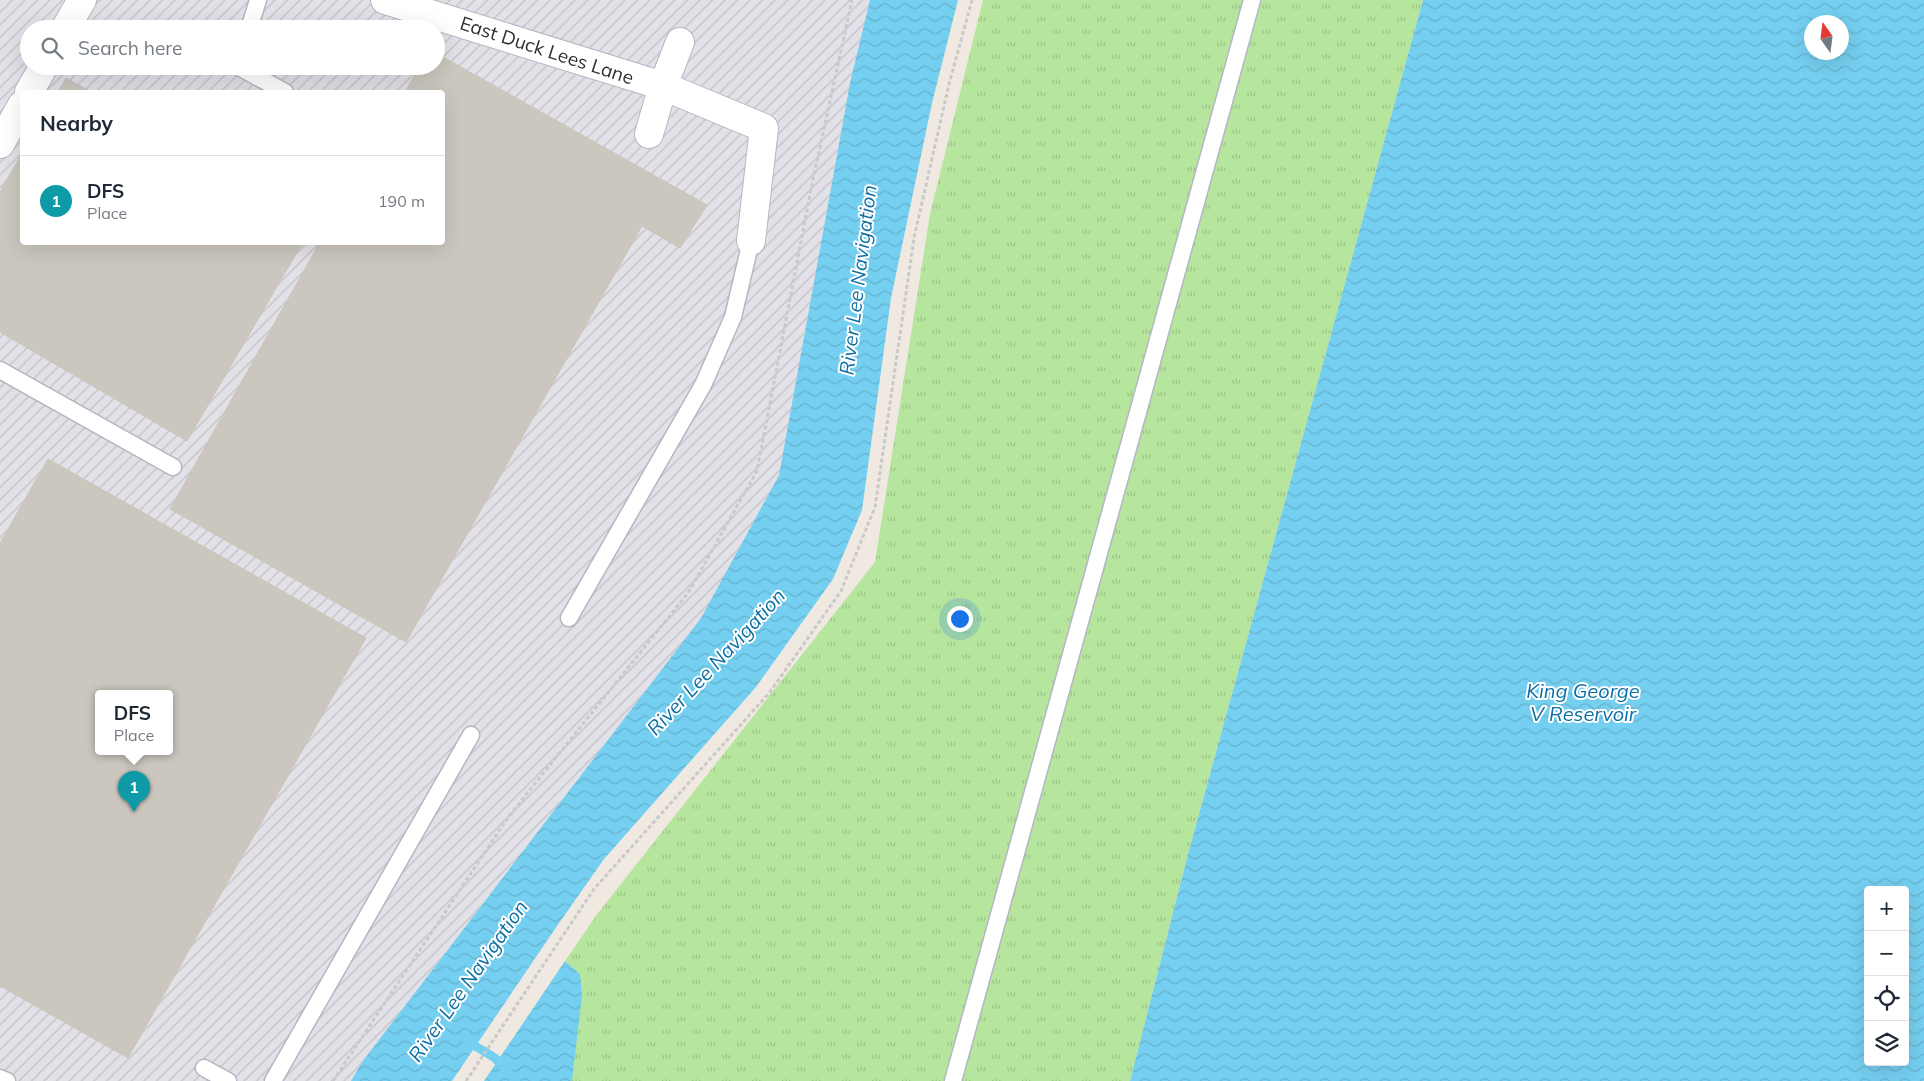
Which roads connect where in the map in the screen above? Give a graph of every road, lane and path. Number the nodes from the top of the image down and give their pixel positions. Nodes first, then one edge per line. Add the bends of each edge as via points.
1 (258, 0) edge
2 (388, 0) edge
3 (852, 0) edge
4 (972, 0) edge
5 (1252, 0) edge
6 (252, 20) edge
7 (680, 42) dead end
8 (39, 75) edge
9 (253, 75) edge
10 (662, 86) junction
11 (31, 90) edge
12 (281, 90) edge
13 (20, 109) edge
14 (649, 134) dead end
15 (0, 144) edge
16 (751, 241) joint
17 (0, 370) edge
18 (173, 467) dead end
19 (569, 618) dead end
20 (471, 735) dead end
21 (204, 1068) dead end
22 (0, 1078) edge
23 (7, 1081) edge
24 (228, 1081) edge
25 (274, 1081) edge
26 (333, 1081) edge
27 (466, 1081) edge
28 (953, 1081) edge

1 - 6 lane
2 - 10 street, East Duck Lees Lane
3 - 26 path via 812,184 757,471 688,593 509,816
4 - 27 path via 914,238 875,507 841,591 770,692 594,889
5 - 28 lane
7 - 10 street
8 - 11 street
9 - 12 lane
10 - 14 street
10 - 16 street, East Duck Lees Lane via 764,128
13 - 15 street
16 - 19 lane via 733,317 703,385
17 - 18 lane
20 - 25 lane
21 - 24 lane
22 - 23 lane

